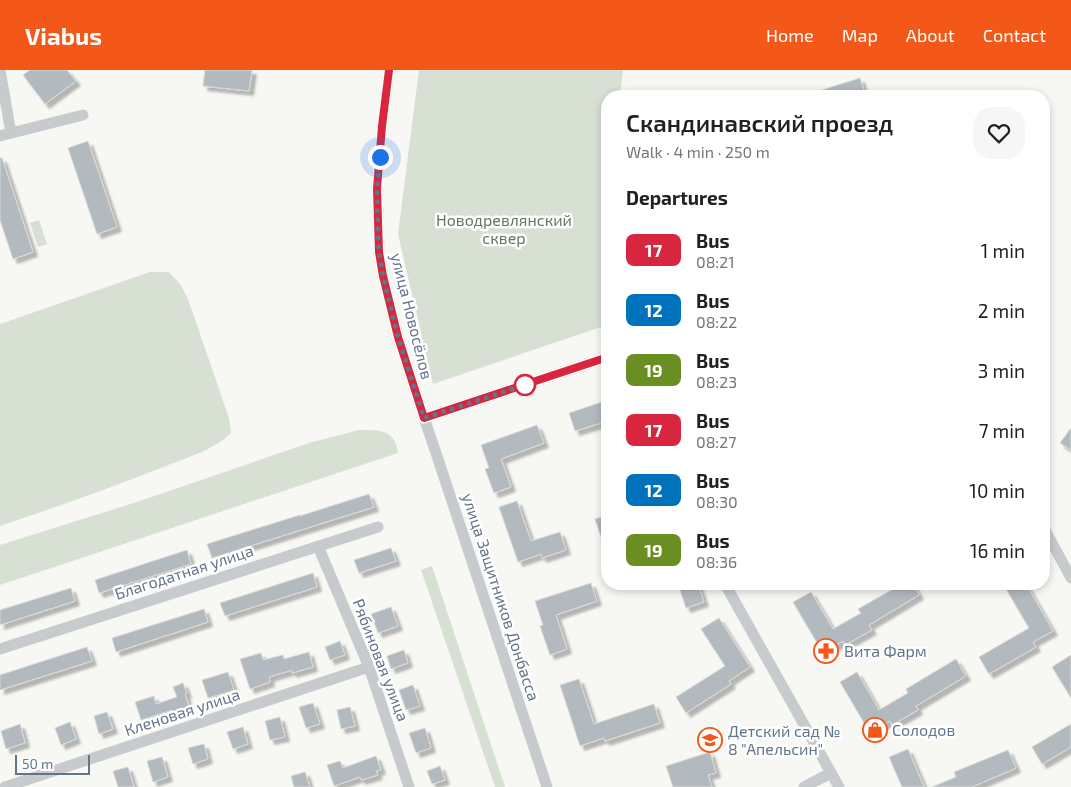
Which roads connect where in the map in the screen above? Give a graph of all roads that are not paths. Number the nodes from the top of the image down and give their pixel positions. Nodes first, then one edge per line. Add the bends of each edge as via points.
1 (0, 70) edge
2 (389, 70) edge
3 (83, 115) dead end
4 (6, 135) edge
5 (601, 359) edge
6 (424, 418) junction
7 (378, 526) dead end
8 (1050, 539) edge
9 (318, 546) junction
10 (1071, 578) edge
11 (728, 590) edge
12 (0, 649) edge
13 (369, 667) junction
14 (831, 773) junction
15 (408, 785) edge
16 (5, 787) edge
17 (396, 787) edge
18 (547, 787) edge
19 (804, 787) edge
20 (839, 787) edge

1 - 4 street
2 - 6 street, улица Новосёлов via 377,189 379,252 398,337
3 - 4 street
5 - 6 street
6 - 18 street, улица Защитников Донбасса
7 - 9 street, Благодатная улица
8 - 10 street
9 - 12 street, Благодатная улица
9 - 13 street, Рябиновая улица
11 - 14 street
13 - 15 street, Рябиновая улица
13 - 16 street, Кленовая улица
14 - 19 street
14 - 20 street
15 - 17 street

